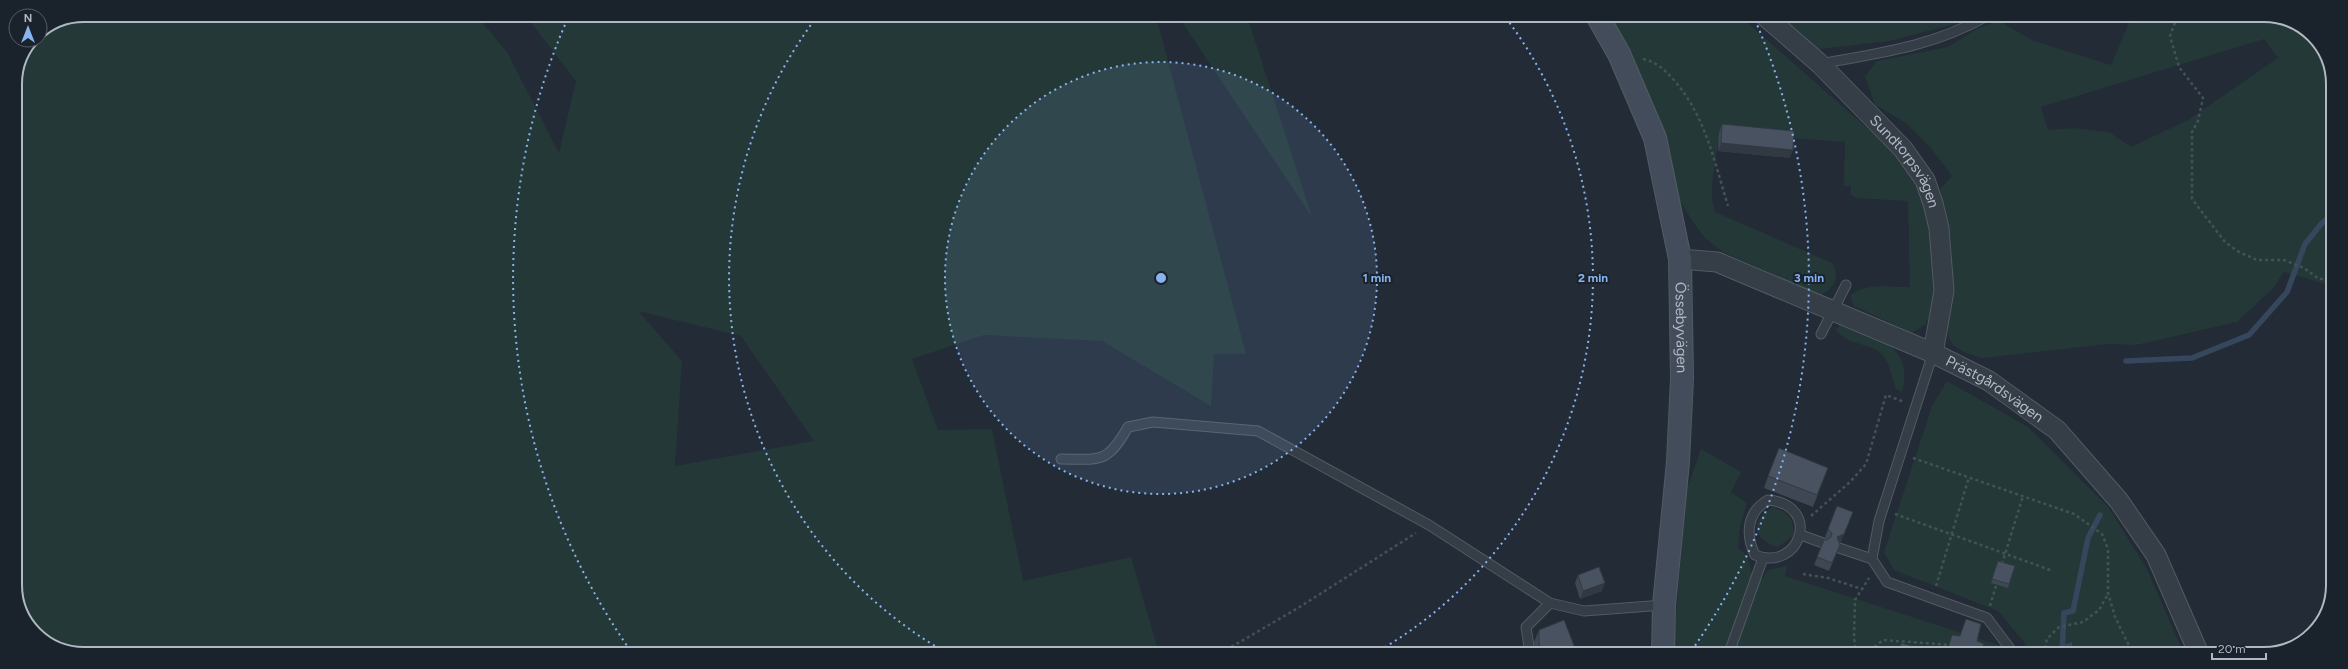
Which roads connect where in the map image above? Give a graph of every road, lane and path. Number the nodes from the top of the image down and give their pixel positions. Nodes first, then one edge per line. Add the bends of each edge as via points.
1 (1601, 22) edge
2 (1772, 22) edge
3 (1976, 22) edge
4 (2174, 22) edge
5 (1820, 64) junction
6 (1667, 74) dead end
7 (1728, 206) dead end
8 (1680, 259) junction
9 (2326, 279) edge
10 (1846, 285) dead end
11 (1832, 311) junction
12 (1821, 334) dead end
13 (1933, 353) junction
14 (1916, 406) junction
15 (1900, 454) junction
16 (1061, 459) dead end
17 (1969, 477) junction
18 (2023, 496) junction
19 (1883, 509) junction
20 (1801, 524) junction
21 (1429, 525) junction
22 (1952, 534) junction
23 (1801, 535) junction
24 (1823, 543) edge
25 (1838, 548) edge
26 (2005, 553) junction
27 (1763, 558) junction
28 (1874, 562) junction
29 (2001, 568) edge
30 (2053, 570) dead end
31 (1803, 574) dead end
32 (1999, 575) edge
33 (1862, 589) junction
34 (2108, 593) junction
35 (1932, 597) junction
36 (1550, 603) junction
37 (1664, 605) junction
38 (1987, 618) junction
39 (1957, 646) edge
40 (1231, 647) edge
41 (1529, 647) edge
42 (1663, 647) edge
43 (1732, 647) edge
44 (1856, 647) edge
45 (1874, 647) edge
46 (2009, 647) edge
47 (2045, 647) edge
48 (2130, 647) edge
49 (2195, 647) edge

1 - 8 street, Össebyvägen via 1619,54 1655,138
2 - 5 street, Sundtorpsvägen
3 - 5 lane via 1962,30 1912,48
4 - 9 path via 2170,36 2179,66 2203,98 2198,121 2192,132 2192,199 2225,242 2239,252 2257,260 2284,260 2304,268 2319,279
5 - 13 street, Sundtorpsvägen via 1903,149 1925,180 1939,228 1944,291
6 - 7 path via 1687,95 1702,122
8 - 11 street, Prästgårdsvägen via 1717,262
8 - 37 street, Össebyvägen via 1682,378 1678,462
10 - 11 lane
11 - 12 lane
11 - 13 street, Prästgårdsvägen
13 - 14 lane
13 - 49 street, Prästgårdsvägen via 1989,381 2057,430 2109,489 2156,555
14 - 15 lane
14 - 20 path via 1886,395 1866,464 1850,482
15 - 17 path
15 - 19 lane
16 - 21 lane via 1099,459 1116,448 1128,427 1153,422 1258,431
17 - 18 path
17 - 22 path
18 - 26 path
18 - 34 path via 2074,514 2102,534 2108,549
19 - 22 path
19 - 28 lane
20 - 23 lane
20 - 27 lane via 1794,511 1782,501 1768,500 1759,505 1748,522 1749,542 1755,555
21 - 36 lane
21 - 40 path
22 - 26 path
22 - 35 path
23 - 24 lane
23 - 27 lane via 1794,546 1780,557
25 - 28 lane
26 - 29 path
26 - 30 path
27 - 43 lane
28 - 33 path
28 - 35 lane via 1886,582
31 - 33 path via 1828,578
32 - 38 path
33 - 44 path via 1855,600
34 - 47 path via 2099,610 2083,622 2059,627 2047,639
34 - 48 path via 2115,618
35 - 38 lane
36 - 37 lane via 1584,611
36 - 41 lane via 1526,627
37 - 42 street, Össebyvägen
38 - 46 lane
39 - 45 path via 1883,640

